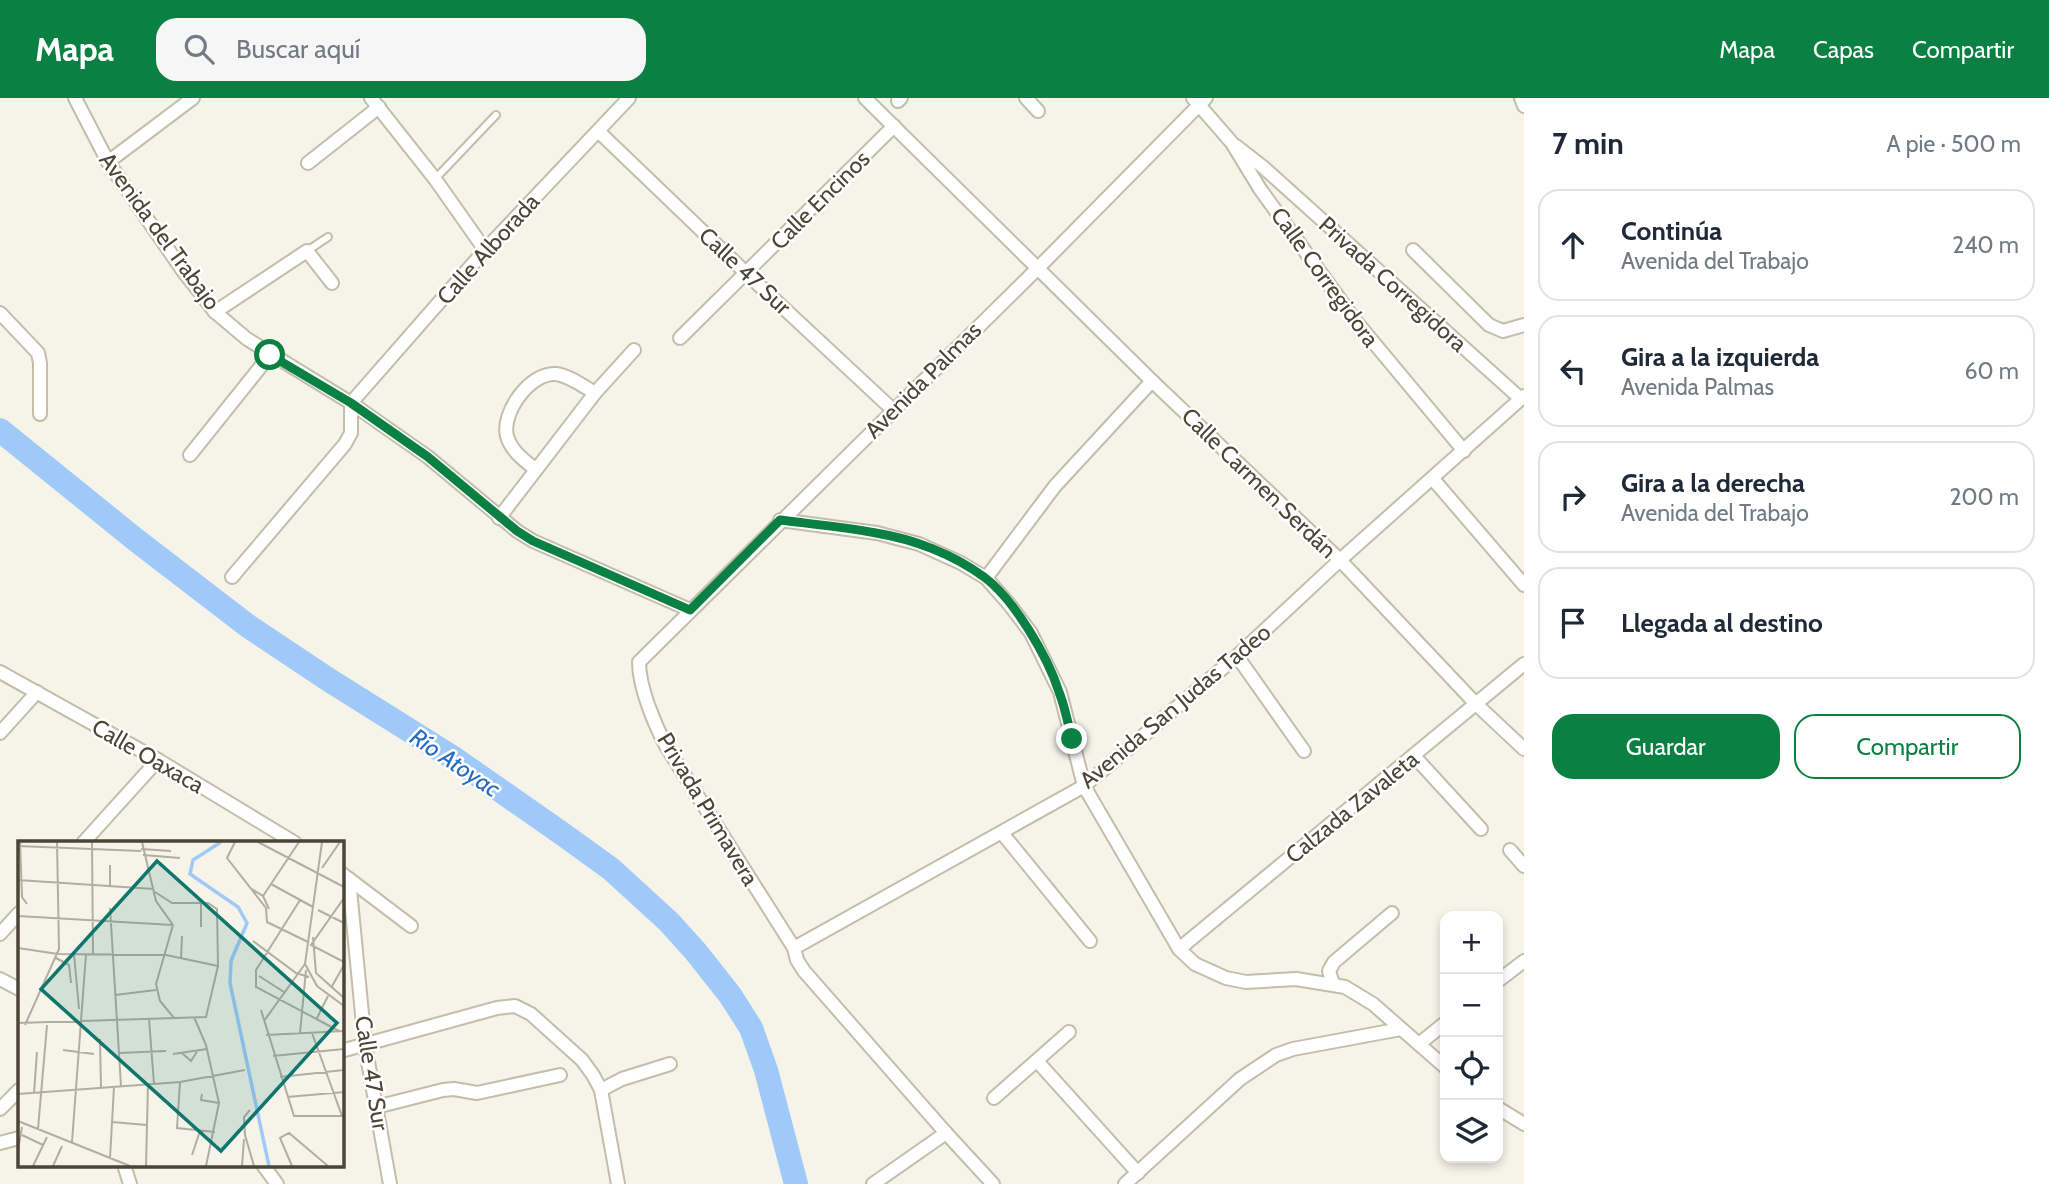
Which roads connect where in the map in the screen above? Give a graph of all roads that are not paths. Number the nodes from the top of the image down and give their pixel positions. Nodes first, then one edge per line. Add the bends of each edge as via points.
1 (75, 98) edge
2 (865, 98) edge
3 (1026, 98) edge
4 (1521, 98) edge
5 (186, 100) edge
6 (625, 100) edge
7 (1199, 101) edge
8 (375, 102) edge
9 (1524, 106) edge
10 (1038, 111) dead end
11 (496, 115) dead end
12 (894, 127) junction
13 (598, 131) junction
14 (1232, 143) junction
15 (108, 162) junction
16 (307, 163) dead end
17 (435, 179) junction
18 (328, 237) dead end
19 (485, 250) junction
20 (1413, 250) dead end
21 (307, 251) junction
22 (1038, 268) junction
23 (746, 273) junction
24 (332, 283) dead end
25 (215, 312) junction
26 (0, 313) edge
27 (1524, 325) edge
28 (680, 338) dead end
29 (634, 350) dead end
30 (270, 355) junction
31 (1152, 381) junction
32 (595, 393) junction
33 (1523, 398) edge
34 (351, 403) junction
35 (893, 410) junction
36 (40, 414) dead end
37 (1464, 451) junction
38 (190, 455) dead end
39 (535, 469) junction
40 (1433, 479) junction
41 (499, 517) junction
42 (780, 520) junction
43 (1340, 560) junction
44 (232, 577) dead end
45 (986, 578) junction
46 (1524, 585) edge
47 (690, 610) junction
48 (1237, 656) junction
49 (639, 662) joint
50 (1524, 664) edge
51 (0, 672) edge
52 (37, 692) junction
53 (1476, 704) junction
54 (0, 733) edge
55 (1524, 749) edge
56 (1304, 751) dead end
57 (1414, 755) junction
58 (158, 760) junction
59 (1084, 786) junction
60 (1481, 829) dead end
61 (278, 832) junction
62 (1002, 833) junction
63 (85, 841) edge
64 (269, 841) edge
65 (292, 841) edge
66 (1510, 850) dead end
67 (1524, 866) edge
68 (345, 876) edge
69 (1392, 913) dead end
70 (18, 914) edge
71 (411, 926) dead end
72 (0, 934) edge
73 (1090, 941) dead end
74 (1179, 949) junction
75 (796, 954) junction
76 (1524, 961) edge
77 (1503, 978) edge
78 (0, 979) edge
79 (1333, 984) junction
80 (18, 988) edge
81 (1440, 1027) edge
82 (1401, 1029) junction
83 (1069, 1032) dead end
84 (1419, 1044) junction
85 (365, 1045) junction
86 (343, 1050) edge
87 (1037, 1060) junction
88 (1440, 1063) edge
89 (670, 1064) dead end
90 (560, 1075) dead end
91 (601, 1090) junction
92 (18, 1091) edge
93 (994, 1098) dead end
94 (376, 1107) junction
95 (0, 1109) edge
96 (1503, 1111) edge
97 (1524, 1124) edge
98 (946, 1133) junction
99 (18, 1138) edge
100 (0, 1143) edge
101 (124, 1166) edge
102 (264, 1166) edge
103 (1138, 1174) junction
104 (130, 1184) edge
105 (277, 1184) edge
106 (390, 1184) edge
107 (618, 1184) edge
108 (873, 1184) edge
109 (993, 1184) edge
110 (1125, 1184) edge

1 - 15 street, Avenida del Trabajo
2 - 12 street, Calle Carmen Serdán
3 - 10 street
4 - 9 street
5 - 15 street
6 - 13 street, Calle Alborada
7 - 14 street, Calle Corregidora
7 - 22 street, Avenida Palmas
8 - 16 street
8 - 17 street
11 - 17 lane
12 - 22 street, Calle Carmen Serdán
12 - 23 street, Calle Encinos
13 - 19 street, Calle Alborada
13 - 23 street, Calle 47 Sur
14 - 33 street, Privada Corregidora
14 - 37 street, Calle Corregidora via 1354,319
15 - 25 street, Avenida del Trabajo
17 - 19 street
18 - 21 lane
19 - 34 street, Calle Alborada
20 - 27 street via 1489,325 1503,331
21 - 24 street
21 - 25 street
22 - 31 street, Calle Carmen Serdán
22 - 35 street, Avenida Palmas
23 - 28 street, Calle Encinos
23 - 35 street, Calle 47 Sur
25 - 30 street, Avenida del Trabajo
26 - 36 street via 38,353
29 - 32 street
30 - 34 street, Avenida del Trabajo
30 - 38 street
31 - 43 street, Calle Carmen Serdán
31 - 45 street via 1055,486
32 - 39 street
32 - 39 street via 552,374 535,380 522,394 510,411 506,433 511,446
33 - 37 street, Avenida San Judas Tadeo
34 - 41 street, Avenida del Trabajo via 428,457
34 - 44 street via 351,433 345,444
35 - 42 street, Avenida Palmas
37 - 40 street, Avenida San Judas Tadeo
39 - 41 street
40 - 43 street, Avenida San Judas Tadeo
40 - 46 street
41 - 47 street, Avenida del Trabajo via 533,541
42 - 45 street via 877,533 919,544
42 - 47 street, Avenida Palmas
43 - 48 street, Avenida San Judas Tadeo
43 - 53 street, Calle Carmen Serdán
45 - 59 street via 1031,633 1049,668
47 - 49 street, Avenida Palmas
48 - 56 street
48 - 59 street, Avenida San Judas Tadeo
49 - 75 street, Privada Primavera via 639,674 666,746
50 - 53 street, Calzada Zavaleta
51 - 52 street, Calle Oaxaca
52 - 54 street
52 - 58 street, Calle Oaxaca
53 - 55 street, Calle Carmen Serdán
53 - 57 street, Calzada Zavaleta
57 - 60 street
57 - 74 street, Calzada Zavaleta
58 - 61 street, Calle Oaxaca
58 - 63 street
59 - 62 street, Avenida San Judas Tadeo
59 - 74 street
61 - 64 street
61 - 65 street, Calle Oaxaca
62 - 73 street
62 - 75 street, Avenida San Judas Tadeo
66 - 67 street
68 - 71 street
68 - 85 street, Calle 47 Sur
69 - 79 street via 1334,962 1329,971
70 - 72 street
74 - 79 street via 1195,964 1246,982 1296,979
75 - 98 street, Privada Primavera via 804,971
76 - 77 street
78 - 80 street
79 - 82 street via 1357,993
81 - 84 street
82 - 84 street
82 - 103 street via 1276,1055 1240,1079
83 - 87 street
84 - 88 street
85 - 86 street
85 - 91 street via 515,1006 531,1014 582,1060
85 - 94 street, Calle 47 Sur
87 - 93 street
87 - 103 street
89 - 91 street
90 - 94 street via 477,1093 443,1090
91 - 107 street
92 - 95 street
94 - 106 street, Calle 47 Sur
96 - 97 street
98 - 108 street
98 - 109 street, Privada Primavera
99 - 100 street
101 - 104 street
102 - 105 street
103 - 110 street

